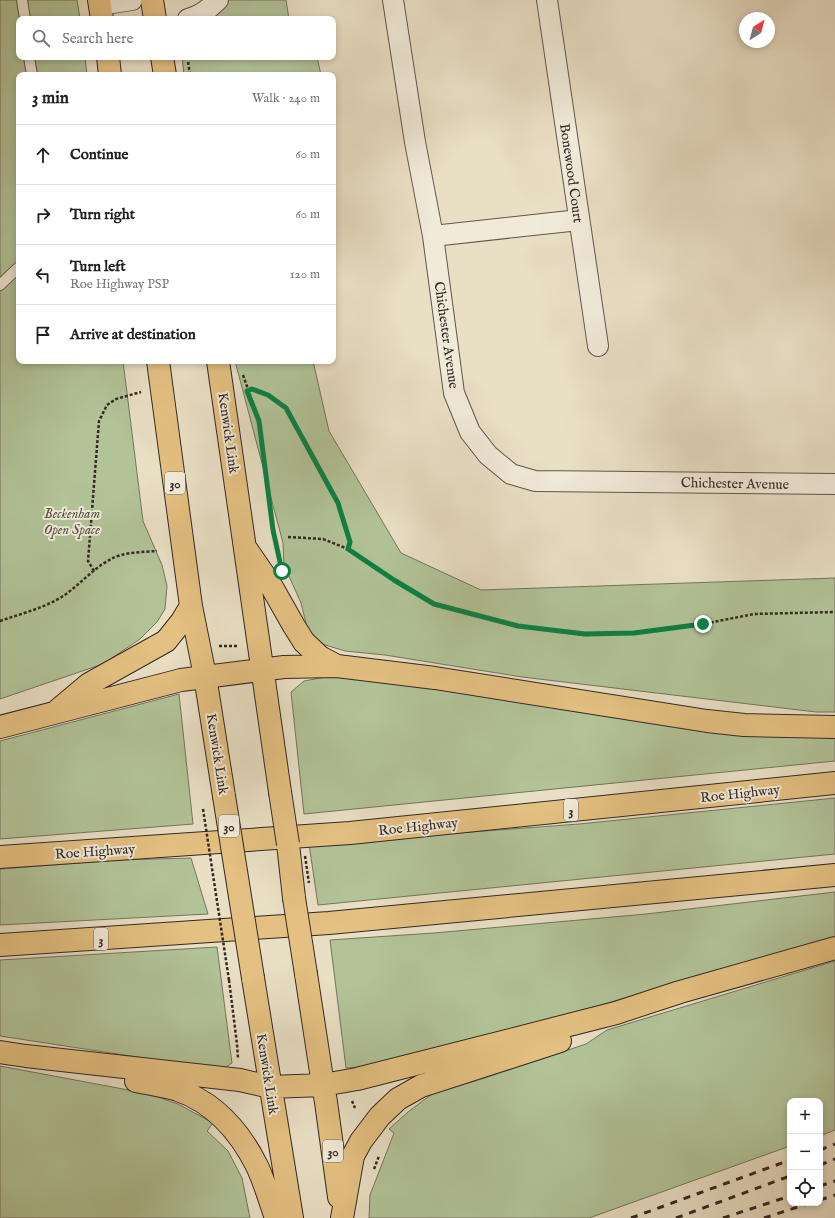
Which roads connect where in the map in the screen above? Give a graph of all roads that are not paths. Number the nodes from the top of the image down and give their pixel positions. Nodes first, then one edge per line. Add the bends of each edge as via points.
1 (22, 0) edge
2 (132, 0) edge
3 (152, 0) edge
4 (218, 0) edge
5 (393, 0) edge
6 (547, 0) edge
7 (100, 8) edge
8 (25, 16) edge
9 (155, 16) edge
10 (196, 16) edge
11 (30, 60) edge
12 (108, 60) edge
13 (162, 60) edge
14 (32, 72) edge
15 (110, 72) edge
16 (164, 72) edge
17 (579, 220) junction
18 (433, 236) junction
19 (16, 270) edge
20 (0, 286) edge
21 (598, 346) dead end
22 (158, 364) edge
23 (218, 364) edge
24 (835, 484) edge
25 (245, 547) junction
26 (191, 606) junction
27 (337, 666) junction
28 (263, 669) junction
29 (205, 676) junction
30 (54, 714) junction
31 (0, 727) edge
32 (835, 727) edge
33 (835, 783) edge
34 (0, 857) edge
35 (835, 875) edge
36 (0, 945) edge
37 (835, 948) edge
38 (616, 1013) junction
39 (0, 1052) edge
40 (26, 1056) junction
41 (323, 1085) junction
42 (270, 1087) junction
43 (276, 1218) edge
44 (292, 1218) edge
45 (342, 1218) edge

1 - 8 lane
2 - 7 street
3 - 9 highway
4 - 10 street via 208,10
5 - 18 street, Chichester Avenue via 415,142
6 - 17 street, Bonewood Court
11 - 14 lane
12 - 15 highway
13 - 16 highway
17 - 18 street
17 - 21 street, Bonewood Court
18 - 24 street, Chichester Avenue via 454,393 470,432 488,455 511,474 535,480
19 - 20 lane
22 - 26 highway, Kenwick Link / 30
23 - 25 highway, Kenwick Link / 30
25 - 27 highway via 304,642
25 - 28 highway, Kenwick Link / 30
26 - 29 highway, Kenwick Link / 30
26 - 30 highway via 166,641 89,684
27 - 28 highway
27 - 32 highway via 435,678 707,721 744,725
28 - 29 highway
28 - 41 highway, Kenwick Link / 30, bridge
29 - 30 highway
29 - 42 highway, Kenwick Link / 30, bridge
30 - 31 highway
33 - 34 highway, Roe Highway / 3 via 350,833
35 - 36 highway, 3 via 329,923
37 - 38 highway
38 - 41 highway via 357,1079
38 - 45 highway via 575,1037 421,1086 398,1099 380,1116 353,1156
39 - 40 highway
40 - 42 highway via 240,1080
40 - 43 highway via 177,1090 211,1108 226,1120 241,1138 257,1167
41 - 42 highway
41 - 45 highway, Kenwick Link / 30
42 - 44 highway, Kenwick Link / 30

